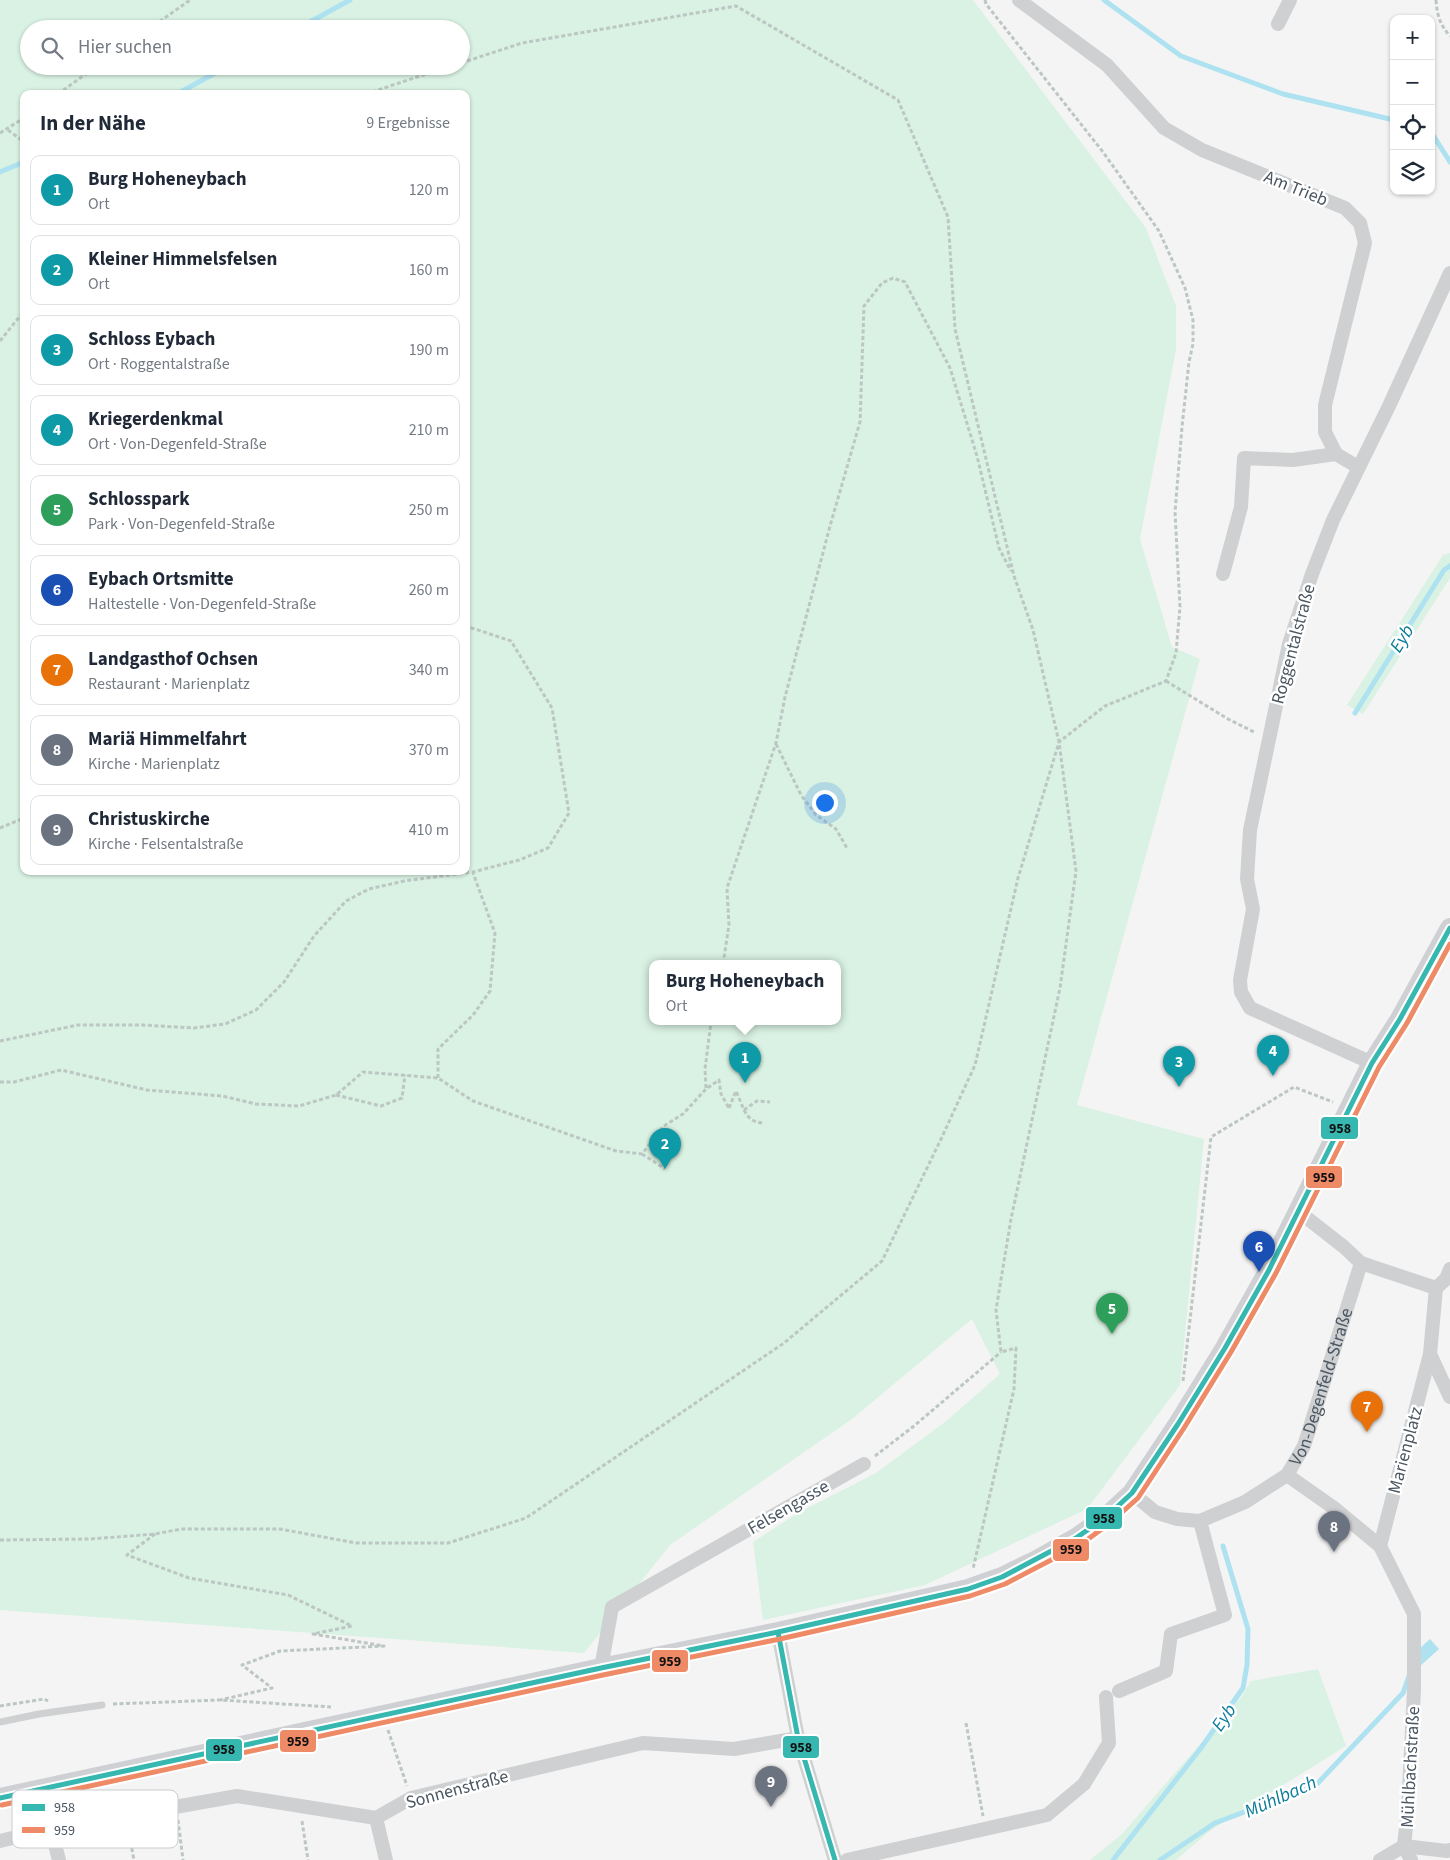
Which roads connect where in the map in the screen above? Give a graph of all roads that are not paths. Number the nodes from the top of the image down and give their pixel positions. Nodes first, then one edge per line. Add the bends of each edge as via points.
1 (1019, 0) edge
2 (1290, 0) edge
3 (1278, 24) dead end
4 (1450, 273) edge
5 (1336, 454) junction
6 (1358, 467) junction
7 (1223, 574) dead end
8 (1450, 928) edge
9 (1372, 1063) junction
10 (1298, 1211) junction
11 (1361, 1263) junction
12 (1450, 1269) edge
13 (1436, 1288) junction
14 (1430, 1354) junction
15 (1450, 1397) edge
16 (864, 1464) road end
17 (1287, 1475) junction
18 (1132, 1492) junction
19 (1200, 1521) junction
20 (1380, 1546) junction
21 (778, 1632) junction
22 (600, 1668) junction
23 (1119, 1691) dead end
24 (1106, 1697) dead end
25 (102, 1705) road end
26 (0, 1722) edge
27 (798, 1738) junction
28 (37, 1790) edge
29 (178, 1807) edge
30 (376, 1818) junction
31 (1404, 1846) junction
32 (1450, 1850) edge
33 (386, 1860) edge
34 (835, 1860) edge
35 (846, 1860) edge
36 (1380, 1860) edge
37 (1411, 1860) edge

1 - 5 street, Am Trieb via 1106,65 1164,128 1202,150 1345,208 1360,223 1365,243 1325,405 1325,432
2 - 3 street
4 - 6 street, Roggentalstraße
5 - 6 street
5 - 7 street via 1293,460 1244,458 1241,507
6 - 9 street, Roggentalstraße via 1333,520 1289,644 1250,830 1247,879 1253,909 1240,980 1241,992 1250,1008
8 - 9 main road
9 - 10 main road
10 - 11 street
10 - 18 main road via 1225,1348
11 - 13 street
11 - 17 street, Von-Degenfeld-Straße via 1304,1446
12 - 13 street via 1446,1279
13 - 14 street, Marienplatz
14 - 15 street
14 - 20 street, Marienplatz
16 - 22 street, Felsengasse via 612,1607
17 - 19 street, Von-Degenfeld-Straße via 1245,1502
17 - 20 street
18 - 19 street, Von-Degenfeld-Straße via 1154,1512
18 - 21 main road via 1106,1517 1076,1538 1002,1577 968,1589
19 - 23 street via 1225,1615 1171,1634 1166,1671
20 - 31 street, Mühlbachstraße via 1414,1614 1414,1690
21 - 22 main road
21 - 27 street
22 - 28 main road
24 - 35 street via 1109,1743 1084,1784 1047,1815
25 - 26 lane
27 - 30 street, Sonnenstraße via 734,1748 643,1743 411,1798
27 - 34 street
29 - 30 street via 237,1796
30 - 33 street
31 - 32 street
31 - 36 street, Mühlbachstraße
31 - 37 street

